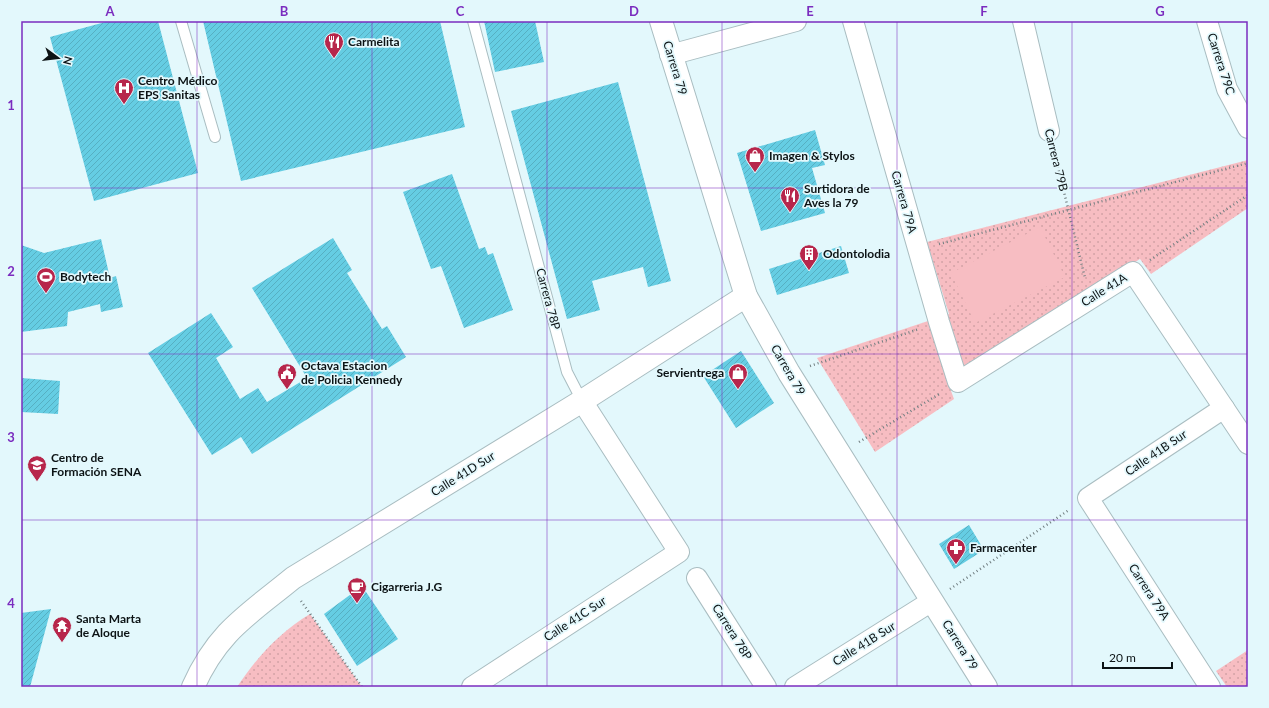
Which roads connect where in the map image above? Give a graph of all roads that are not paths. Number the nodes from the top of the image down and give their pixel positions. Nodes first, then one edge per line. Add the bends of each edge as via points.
1 (181, 21) edge
2 (473, 21) edge
3 (661, 21) edge
4 (796, 21) edge
5 (853, 21) edge
6 (1023, 21) edge
7 (1207, 21) edge
8 (670, 55) junction
9 (1248, 128) edge
10 (1049, 131) road end
11 (215, 137) dead end
12 (746, 296) junction
13 (958, 382) joint
14 (582, 401) junction
15 (1224, 408) junction
16 (1248, 444) edge
17 (1088, 498) joint
18 (679, 552) joint
19 (697, 578) dead end
20 (932, 601) junction
21 (196, 680) edge
22 (472, 687) edge
23 (766, 687) edge
24 (795, 687) edge
25 (986, 687) edge
26 (1210, 687) edge

1 - 11 lane
2 - 14 lane, Carrera 78P via 567,372
3 - 8 street, Carrera 79
4 - 8 street
5 - 13 street, Carrera 79A via 938,322
6 - 10 street, Carrera 79B
7 - 9 street, Carrera 79C via 1226,89
8 - 12 street, Carrera 79
12 - 14 street, Calle 41D Sur
12 - 20 street, Carrera 79 via 789,373
13 - 15 street, Calle 41A via 1133,272
14 - 18 street, Carrera 78P
14 - 21 street, Calle 41D Sur via 288,583 253,608 213,649
15 - 16 street
15 - 17 street, Calle 41B Sur
17 - 26 street, Carrera 79A
18 - 22 street, Calle 41C Sur
19 - 23 street, Carrera 78P
20 - 24 street, Calle 41B Sur
20 - 25 street, Carrera 79

